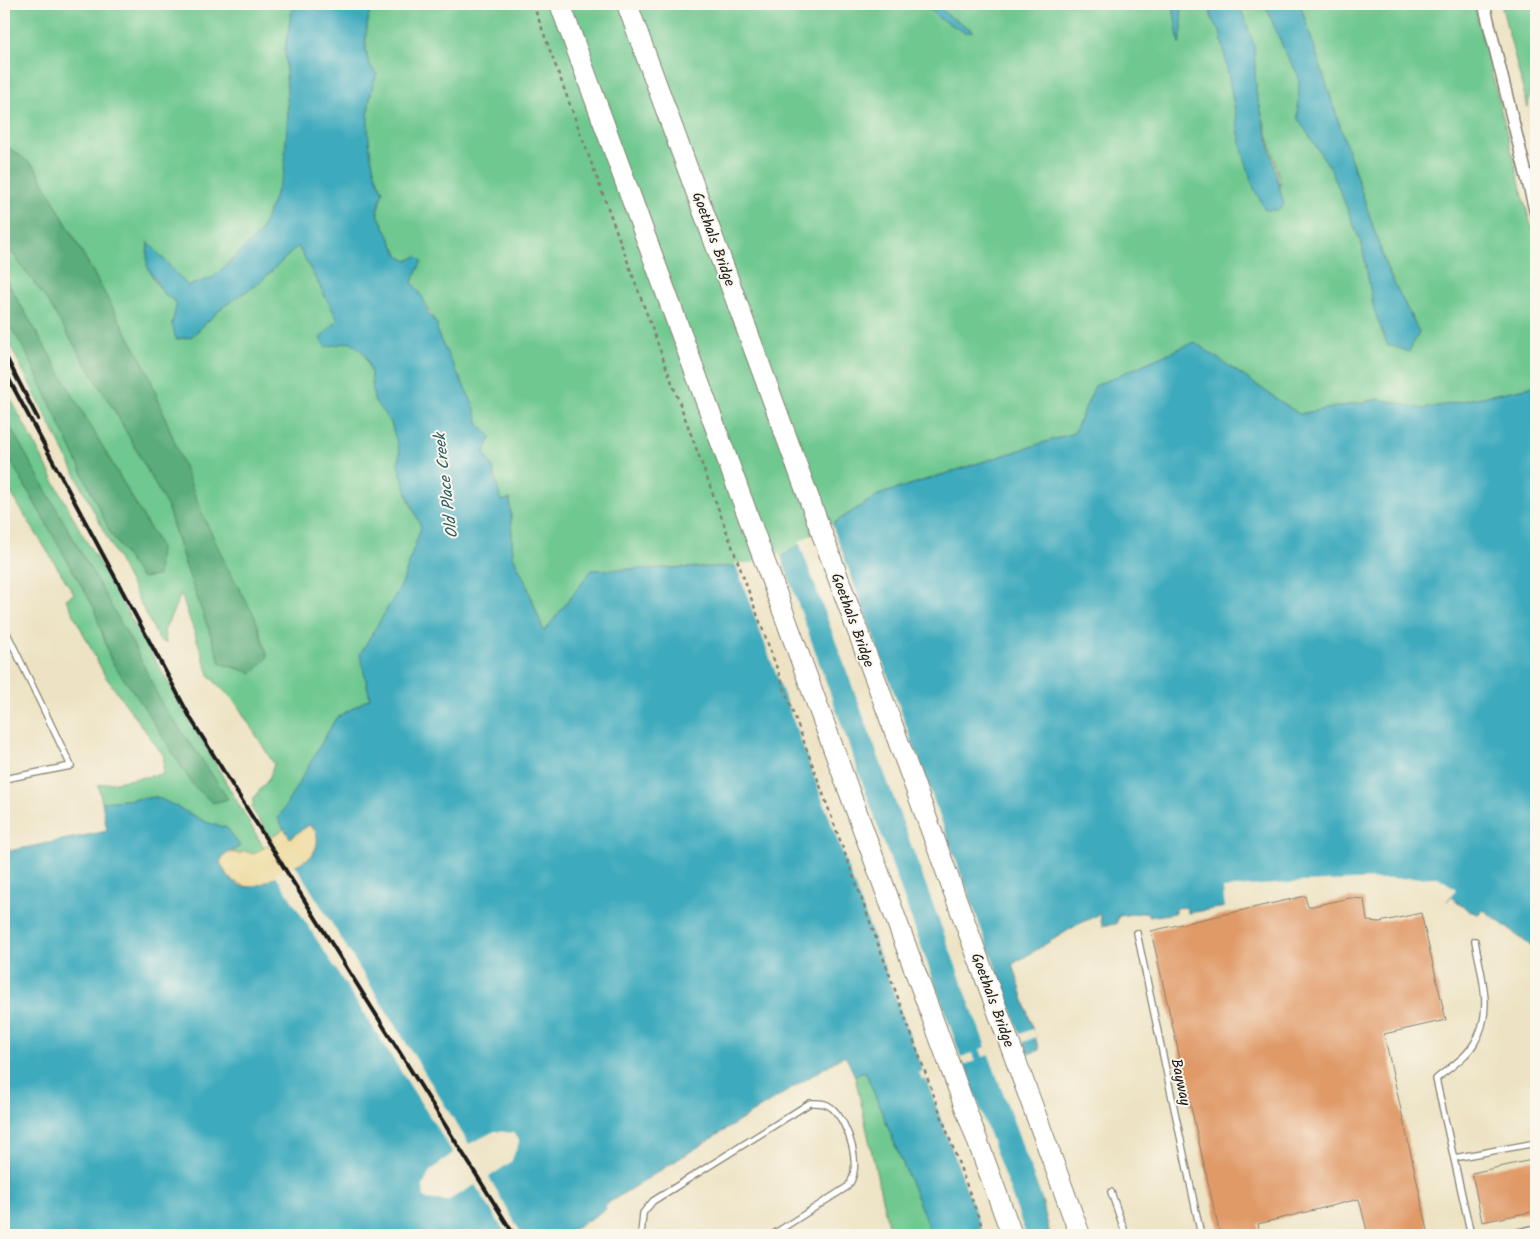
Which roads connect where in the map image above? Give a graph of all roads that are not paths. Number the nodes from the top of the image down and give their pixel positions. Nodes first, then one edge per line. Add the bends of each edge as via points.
1 (560, 4) edge
2 (627, 4) edge
3 (1484, 4) edge
4 (1536, 214) edge
5 (4, 627) edge
6 (4, 779) edge
7 (1137, 933) dead end
8 (1475, 941) dead end
9 (1536, 1143) edge
10 (1454, 1158) junction
11 (1111, 1192) dead end
12 (1536, 1231) edge
13 (641, 1235) edge
14 (772, 1235) edge
15 (1012, 1235) edge
16 (1080, 1235) edge
17 (1126, 1235) edge
18 (1201, 1235) edge
19 (1471, 1235) edge
20 (1518, 1235) edge

1 - 15 highway
2 - 16 highway, Goethals Bridge
3 - 4 street
5 - 6 lane via 71,766
7 - 18 lane, Bayway
8 - 10 lane via 1487,1005 1476,1042 1436,1079
9 - 10 lane
10 - 19 lane
11 - 17 lane
12 - 20 street
13 - 14 lane via 643,1213 652,1201 810,1103 824,1103 833,1108 848,1134 855,1175 847,1187

